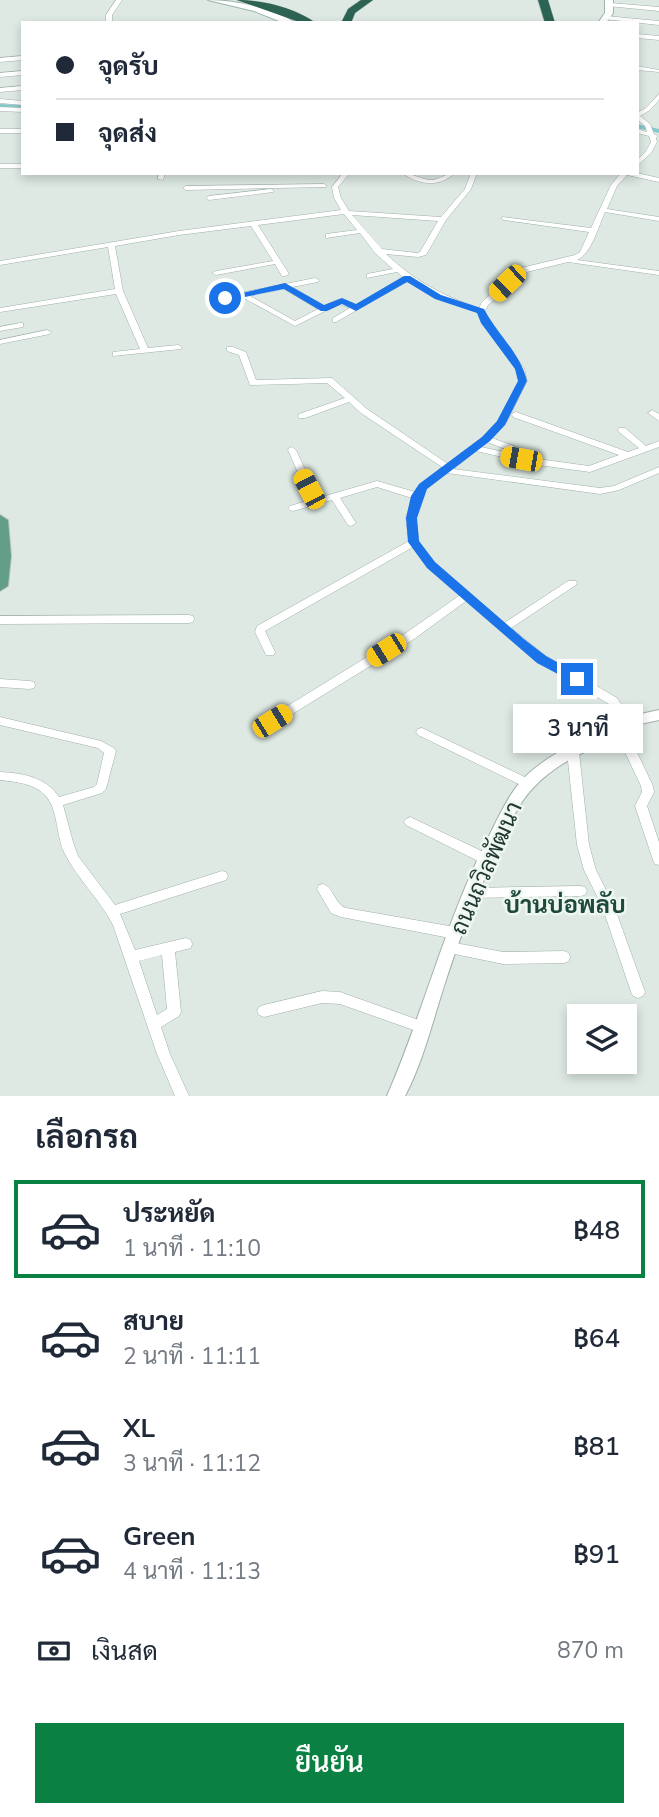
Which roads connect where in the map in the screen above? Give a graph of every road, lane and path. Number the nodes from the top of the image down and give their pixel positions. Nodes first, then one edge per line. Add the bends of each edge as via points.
1 (119, 0) edge
2 (212, 0) edge
3 (242, 0) edge
4 (368, 0) edge
5 (534, 0) edge
6 (543, 0) edge
7 (609, 2) edge
8 (659, 9) edge
9 (604, 20) edge
10 (109, 21) edge
11 (287, 21) edge
12 (306, 21) edge
13 (347, 21) edge
14 (539, 21) edge
15 (549, 21) edge
16 (622, 21) edge
17 (639, 22) edge
18 (659, 23) edge
19 (639, 36) edge
20 (659, 38) edge
21 (21, 59) edge
22 (0, 61) edge
23 (639, 68) edge
24 (658, 69) edge
25 (21, 73) edge
26 (0, 75) edge
27 (659, 81) edge
28 (21, 88) edge
29 (0, 90) edge
30 (659, 96) edge
31 (0, 102) edge
32 (21, 103) edge
33 (0, 109) edge
34 (21, 110) edge
35 (639, 115) edge
36 (639, 118) edge
37 (659, 125) edge
38 (0, 131) edge
39 (21, 131) edge
40 (652, 131) edge
41 (639, 162) edge
42 (0, 166) edge
43 (21, 166) edge
44 (345, 175) edge
45 (410, 175) edge
46 (450, 175) edge
47 (473, 175) edge
48 (625, 175) edge
49 (636, 175) edge
50 (659, 180) edge
51 (336, 185) junction
52 (324, 186) junction
53 (186, 188) dead end
54 (209, 198) dead end
55 (603, 210) junction
56 (347, 213) junction
57 (504, 218) dead end
58 (443, 219) junction
59 (659, 219) edge
60 (253, 223) junction
61 (593, 230) junction
62 (361, 231) junction
63 (329, 236) dead end
64 (111, 245) junction
65 (378, 251) junction
66 (564, 260) junction
67 (0, 262) edge
68 (277, 262) junction
69 (397, 270) junction
70 (216, 273) dead end
71 (659, 273) edge
72 (285, 274) dead end
73 (370, 276) dead end
74 (407, 278) junction
75 (314, 280) dead end
76 (285, 286) junction
77 (119, 291) junction
78 (243, 295) junction
79 (225, 298) dead end
80 (356, 308) junction
81 (324, 309) junction
82 (0, 310) edge
83 (481, 311) junction
84 (335, 320) dead end
85 (20, 325) dead end
86 (0, 329) edge
87 (47, 332) dead end
88 (0, 342) edge
89 (178, 347) dead end
90 (230, 349) dead end
91 (145, 350) junction
92 (116, 354) dead end
93 (351, 399) junction
94 (516, 415) dead end
95 (302, 416) dead end
96 (622, 430) dead end
97 (486, 439) junction
98 (659, 444) edge
99 (473, 448) junction
100 (645, 449) junction
101 (292, 450) dead end
102 (627, 456) junction
103 (549, 462) junction
104 (444, 468) junction
105 (659, 470) edge
106 (334, 496) junction
107 (417, 496) junction
108 (315, 502) junction
109 (293, 508) dead end
110 (0, 520) edge
111 (351, 523) dead end
112 (414, 542) junction
113 (572, 583) dead end
114 (0, 586) edge
115 (466, 596) junction
116 (189, 619) dead end
117 (0, 620) edge
118 (504, 628) junction
119 (270, 652) dead end
120 (0, 683) edge
121 (30, 685) dead end
122 (659, 715) edge
123 (0, 721) edge
124 (272, 721) dead end
125 (623, 726) junction
126 (422, 732) dead end
127 (573, 752) junction
128 (0, 775) edge
129 (527, 783) junction
130 (55, 803) junction
131 (410, 822) dead end
132 (486, 859) junction
133 (659, 860) edge
134 (222, 876) dead end
135 (323, 889) dead end
136 (581, 891) dead end
137 (471, 893) junction
138 (112, 911) junction
139 (453, 940) junction
140 (186, 944) dead end
141 (169, 948) junction
142 (130, 957) junction
143 (564, 957) dead end
144 (638, 992) dead end
145 (264, 1011) dead end
146 (153, 1025) junction
147 (422, 1027) junction
148 (182, 1096) edge
149 (396, 1096) edge

1 - 10 street
2 - 11 main road
3 - 12 highway
4 - 13 highway via 351,11
5 - 14 highway
6 - 15 highway
7 - 8 street
7 - 9 main road
9 - 16 street
17 - 18 street
19 - 20 street
21 - 22 street
23 - 24 street
24 - 27 street
25 - 26 street
28 - 29 street
30 - 35 street
31 - 32 street
33 - 34 street
36 - 40 street
37 - 40 street
38 - 39 street
40 - 41 street via 649,152
42 - 43 street
44 - 51 street
45 - 46 street via 427,182 442,181
47 - 58 street via 468,189
48 - 55 street via 614,185
49 - 50 street
51 - 52 street
51 - 56 street via 338,200
52 - 53 street
52 - 54 street
55 - 59 street
55 - 61 street
56 - 58 street
56 - 60 street
56 - 62 street
57 - 61 street
58 - 65 street via 421,254
60 - 64 street
60 - 68 street
61 - 66 street via 583,253
62 - 63 street
62 - 65 street
64 - 67 street
64 - 77 street
65 - 69 street
66 - 71 street
66 - 83 street via 524,270
68 - 70 street
68 - 72 street
69 - 73 street
69 - 74 street
74 - 80 street
74 - 83 street via 438,297
75 - 76 street
76 - 78 street
76 - 81 street
77 - 82 street
77 - 91 street
78 - 79 street
78 - 81 street via 290,324
80 - 81 street via 342,300
80 - 84 street
83 - 97 street via 520,368 523,381 502,423
85 - 86 street
87 - 88 street
89 - 91 street
90 - 93 street via 243,354 253,383 326,378
91 - 92 street
93 - 95 street
93 - 104 street
94 - 102 street
96 - 100 street
97 - 99 street
97 - 103 street
98 - 100 street
99 - 103 street
99 - 104 street
100 - 102 street
101 - 108 street
102 - 103 street via 590,469
104 - 105 street via 600,491
104 - 107 street
106 - 107 street via 377,484
106 - 108 street
106 - 111 street
107 - 112 street via 411,518
108 - 109 street
110 - 114 main road
112 - 115 street via 431,565
112 - 119 street via 261,629
113 - 118 street
115 - 118 street
115 - 124 street
116 - 117 street
118 - 125 street via 542,659 613,701
120 - 121 street
122 - 125 street, ถนนถวิลพัฒนา
123 - 130 street via 102,745 110,751 98,790
125 - 127 street, ถนนถวิลพัฒนา
125 - 133 street via 647,786 641,806
126 - 129 street
127 - 129 street, ถนนถวิลพัฒนา via 545,766
127 - 144 street via 583,845
128 - 130 street via 33,782
129 - 132 street, ถนนถวิลพัฒนา
130 - 138 street via 69,849
131 - 132 street
132 - 137 street, ถนนถวิลพัฒนา
134 - 138 street
135 - 139 street via 335,909 345,913
136 - 137 street
137 - 139 street, ถนนถวิลพัฒนา
138 - 142 street
139 - 143 street via 503,958
139 - 147 street, ถนนถวิลพัฒนา
140 - 141 street
141 - 142 street
141 - 146 street via 174,1012
142 - 146 street
145 - 147 street via 322,997 340,998
146 - 148 street
147 - 149 street, ถนนถวิลพัฒนา via 408,1075

